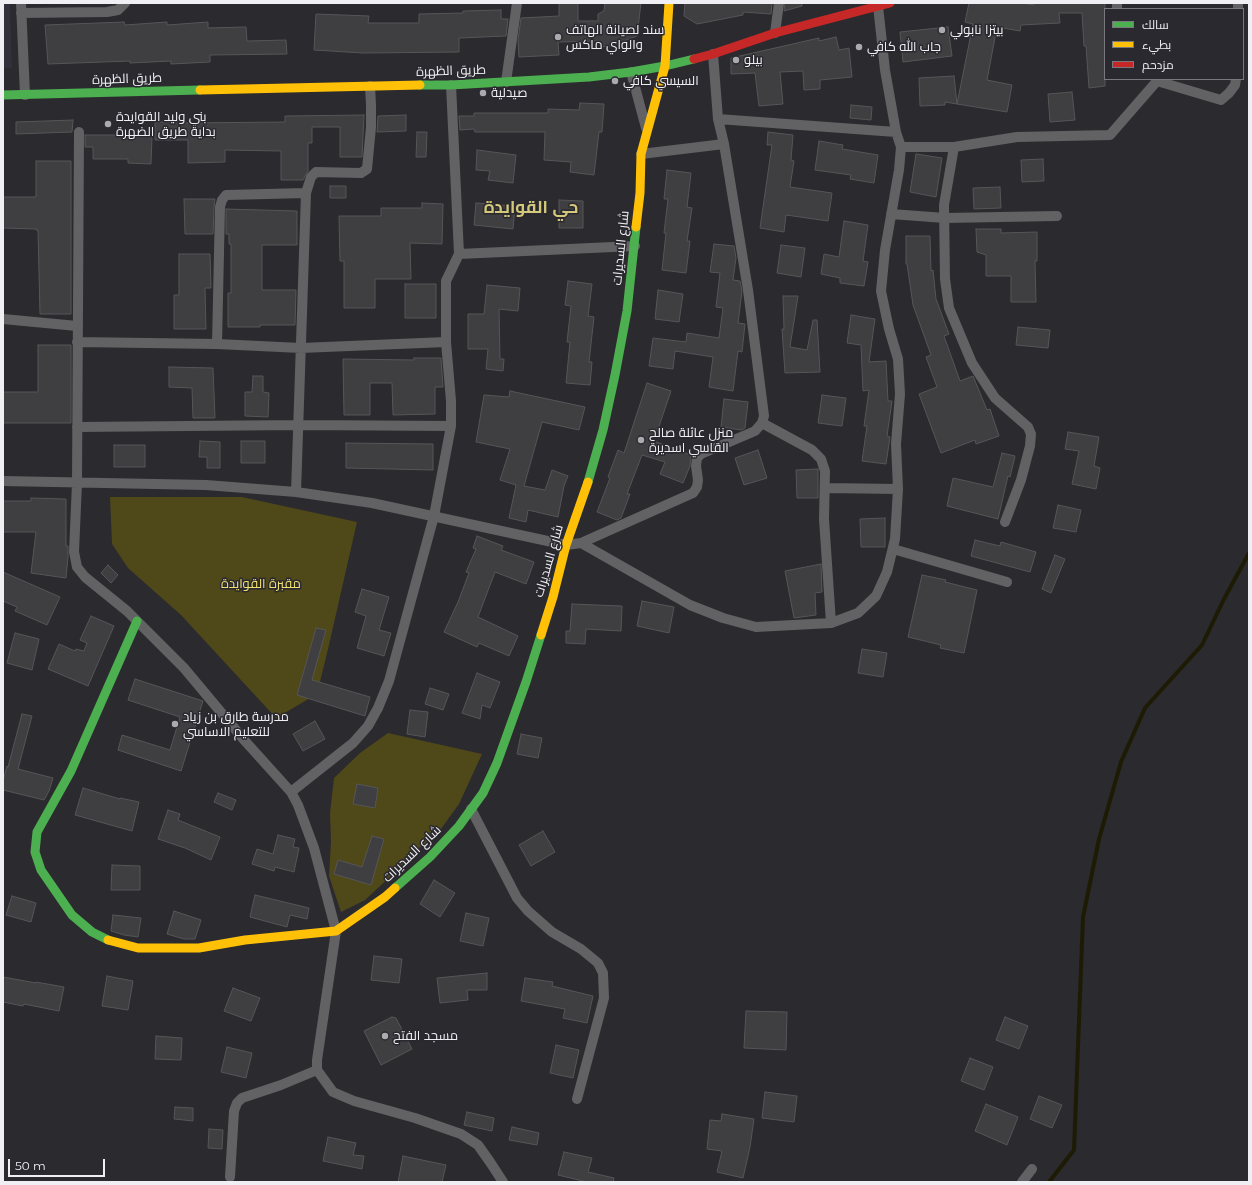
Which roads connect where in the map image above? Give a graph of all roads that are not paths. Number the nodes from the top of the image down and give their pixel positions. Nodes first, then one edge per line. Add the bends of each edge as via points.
1 (125, 3) edge
2 (517, 3) edge
3 (669, 3) edge
4 (779, 3) edge
5 (890, 3) edge
6 (878, 6) junction
7 (21, 8) edge
8 (775, 33) junction
9 (713, 54) junction
10 (664, 66) junction
11 (631, 72) junction
12 (1157, 80) edge
13 (1236, 80) edge
14 (506, 82) junction
15 (451, 85) junction
16 (370, 86) junction
17 (3, 95) edge
18 (25, 95) junction
19 (718, 119) junction
20 (647, 129) junction
21 (79, 132) dead end
22 (896, 132) junction
23 (724, 144) junction
24 (901, 147) junction
25 (954, 147) junction
26 (641, 154) junction
27 (306, 192) junction
28 (891, 214) junction
29 (1057, 216) dead end
30 (945, 218) junction
31 (635, 246) junction
32 (459, 254) junction
33 (3, 319) edge
34 (77, 326) junction
35 (77, 342) junction
36 (446, 342) junction
37 (217, 344) junction
38 (301, 348) junction
39 (762, 423) junction
40 (298, 425) junction
41 (451, 426) junction
42 (77, 427) junction
43 (3, 481) edge
44 (77, 483) junction
45 (825, 488) junction
46 (898, 489) junction
47 (296, 492) junction
48 (434, 516) junction
49 (1005, 522) dead end
50 (581, 543) junction
51 (566, 545) junction
52 (893, 549) junction
53 (1008, 582) dead end
54 (137, 621) junction
55 (831, 623) junction
56 (291, 792) junction
57 (471, 809) junction
58 (336, 932) junction
59 (316, 1070) junction
60 (577, 1099) dead end
61 (1032, 1169) dead end
62 (230, 1176) dead end
63 (503, 1182) edge
64 (1022, 1182) edge

1 - 7 street via 118,10 107,12
2 - 14 street
3 - 10 street, شارع السديرات
4 - 8 street
5 - 6 street, طريق الظهرة
6 - 8 street, طريق الظهرة
6 - 22 street via 885,70
7 - 18 street
8 - 9 street, طريق الظهرة
9 - 10 street, طريق الظهرة
9 - 19 street
10 - 11 street, طريق الظهرة
10 - 20 street, شارع السديرات
11 - 14 street, طريق الظهرة
11 - 20 street, شارع السديرات
12 - 13 street via 1221,100 1229,94
12 - 25 street via 1110,135 1017,137
14 - 15 street, طريق الظهرة
15 - 16 street, طريق الظهرة
15 - 32 street
16 - 18 street, طريق الظهرة
16 - 27 street via 371,120 367,169 361,173 316,172 311,177
17 - 18 street, طريق الظهرة
19 - 22 street
19 - 23 street
20 - 26 street, شارع السديرات
21 - 34 street
22 - 24 street
23 - 26 street
23 - 39 street via 748,290 764,416
24 - 25 street
24 - 28 street
25 - 30 street via 944,205
26 - 31 street, شارع السديرات
27 - 37 street via 226,196 222,200
27 - 38 street
28 - 30 street
28 - 46 street via 881,291 898,359
29 - 30 street
30 - 49 street via 949,308 972,363 995,398 1028,427 1031,434 1021,480
31 - 32 street
31 - 51 street, شارع السديرات via 627,311 610,400 593,466
32 - 36 street via 446,281
33 - 34 street
34 - 35 street
35 - 37 street
35 - 42 street
36 - 38 street
36 - 41 street
37 - 38 street
38 - 40 street
39 - 45 street via 812,450 821,459 825,471
39 - 50 street via 755,431 697,458 698,480 693,493
40 - 41 street
40 - 42 street
40 - 47 street
41 - 48 street
42 - 44 street
43 - 44 street
44 - 47 street via 206,485
44 - 54 street via 74,552 78,567 85,577
45 - 46 street
45 - 55 street via 824,519
46 - 52 street via 896,539
47 - 48 street via 372,503
48 - 51 street
48 - 56 street via 389,681 375,714 353,743
50 - 51 street
50 - 55 street via 690,605 723,618 756,627
51 - 57 street, شارع السديرات via 530,668 497,763 483,793
52 - 53 street
52 - 55 street via 887,572 876,596 858,613
54 - 56 street via 184,668
54 - 58 street via 71,771 38,832 35,852 44,875 72,915 92,932 117,943 138,948 199,948 245,940
56 - 58 street via 314,848
57 - 58 street, شارع السديرات via 430,857 386,897
57 - 60 street via 517,898 552,932 581,949 598,963 603,973 604,998
58 - 59 street
59 - 62 street via 242,1098 237,1103
59 - 63 street via 333,1092 354,1102 415,1118 461,1134 478,1145
61 - 64 street

